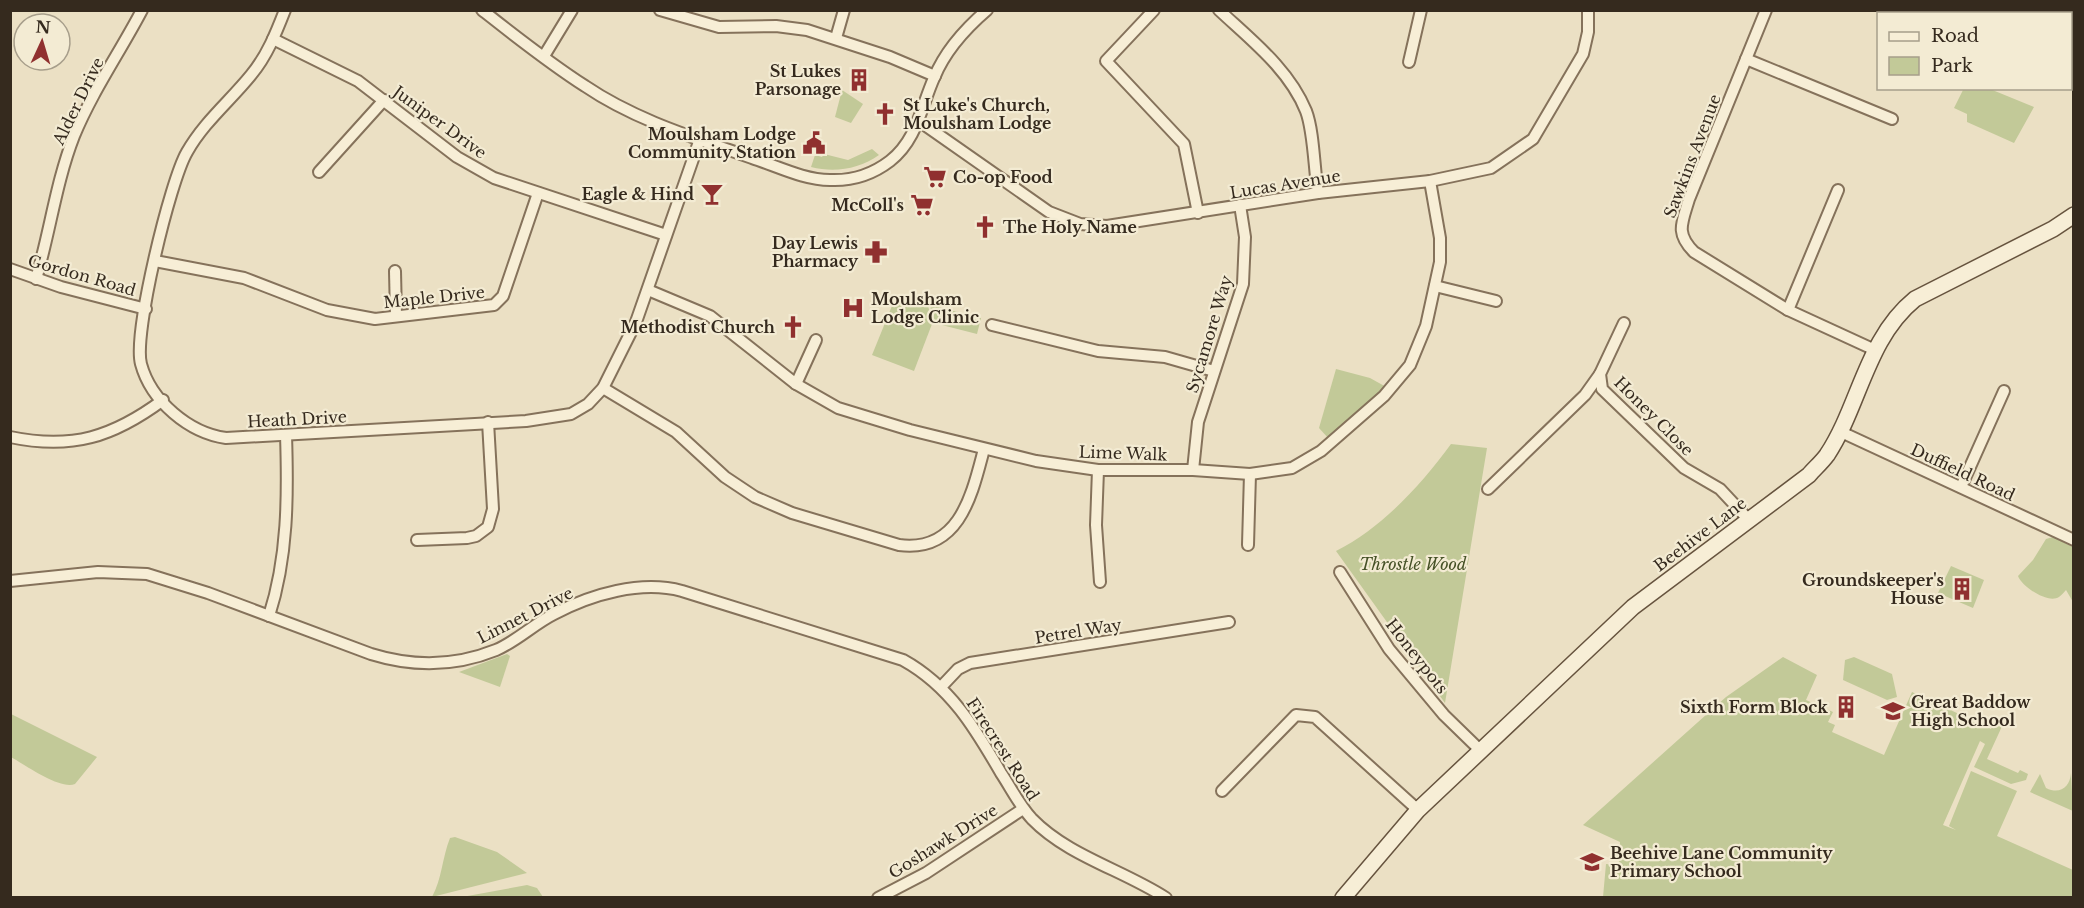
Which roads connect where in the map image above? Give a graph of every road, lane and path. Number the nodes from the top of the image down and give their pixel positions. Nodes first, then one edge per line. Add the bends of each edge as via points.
1 (142, 10) edge
2 (285, 10) edge
3 (482, 10) edge
4 (572, 10) edge
5 (660, 10) edge
6 (843, 10) edge
7 (987, 10) edge
8 (1154, 10) edge
9 (1219, 10) edge
10 (1421, 10) edge
11 (1588, 10) edge
12 (1766, 10) edge
13 (836, 38) junction
14 (273, 39) junction
15 (544, 56) junction
16 (1746, 59) junction
17 (1409, 62) dead end
18 (934, 76) junction
19 (384, 100) junction
20 (1892, 119) dead end
21 (919, 121) junction
22 (700, 139) junction
23 (319, 172) dead end
24 (1430, 181) junction
25 (1838, 190) dead end
26 (538, 193) junction
27 (1318, 193) junction
28 (1240, 205) junction
29 (1198, 213) junction
30 (2073, 215) edge
31 (666, 235) junction
32 (155, 261) junction
33 (10, 269) edge
34 (394, 271) dead end
35 (36, 279) junction
36 (1435, 286) junction
37 (648, 290) junction
38 (1496, 301) dead end
39 (146, 309) junction
40 (1788, 310) junction
41 (396, 316) junction
42 (1624, 323) dead end
43 (992, 325) dead end
44 (816, 340) dead end
45 (1875, 350) junction
46 (1214, 371) junction
47 (1600, 374) junction
48 (796, 384) junction
49 (603, 388) junction
50 (2004, 391) dead end
51 (163, 400) junction
52 (488, 423) junction
53 (1839, 431) junction
54 (286, 435) junction
55 (10, 437) edge
56 (984, 449) junction
57 (1098, 470) junction
58 (1193, 470) junction
59 (1250, 474) junction
60 (1961, 487) junction
61 (1488, 489) dead end
62 (1748, 519) junction
63 (417, 540) dead end
64 (2073, 540) edge
65 (1248, 545) dead end
66 (1340, 572) dead end
67 (10, 581) edge
68 (1100, 582) dead end
69 (269, 616) junction
70 (1229, 622) dead end
71 (940, 687) junction
72 (1481, 750) junction
73 (1222, 790) dead end
74 (1023, 808) junction
75 (1418, 810) junction
76 (878, 897) edge
77 (1166, 897) edge
78 (1343, 897) edge

1 - 35 street, Alder Drive via 74,137
2 - 14 street, Heath Drive
3 - 15 street
4 - 15 street
5 - 13 street via 719,27 791,28
6 - 13 street
7 - 18 street via 950,49
8 - 29 street via 1106,62 1184,144
9 - 27 street via 1269,57 1291,83 1307,112
10 - 17 street
11 - 24 street, Lucas Avenue via 1583,54 1533,139 1491,168
12 - 16 street, Sawkins Avenue
13 - 18 street
14 - 19 street, Juniper Drive via 358,81
14 - 32 street, Heath Drive via 252,75 208,121 186,152 172,186
15 - 22 street via 612,102
16 - 20 street
16 - 40 street, Sawkins Avenue via 1680,228 1683,242 1694,252
18 - 21 street
19 - 23 street
19 - 26 street, Juniper Drive via 457,157 494,178
21 - 22 street via 909,141 891,160 877,170 849,179 810,177
21 - 29 street, Lucas Avenue via 1064,219 1107,226
22 - 31 street, Heath Drive
24 - 27 street, Lucas Avenue
24 - 36 street, Lime Walk via 1440,238
25 - 40 street
26 - 31 street, Juniper Drive
26 - 41 street, Maple Drive via 503,296 494,305
27 - 28 street, Lucas Avenue
28 - 29 street, Lucas Avenue
28 - 46 street, Sycamore Way via 1245,237 1243,284
30 - 45 main road, Beehive Lane via 1915,300
31 - 37 street, Heath Drive
32 - 39 street, Heath Drive
32 - 41 street, Maple Drive via 244,278 327,310 375,319
33 - 35 street, Gordon Road
34 - 41 street
35 - 39 street, Gordon Road
36 - 38 street
36 - 59 street, Lime Walk via 1426,326 1410,365 1384,396 1322,451 1292,468
37 - 48 street, Lime Walk via 710,316
37 - 49 street, Heath Drive via 625,349
39 - 51 street, Heath Drive via 139,352 147,379
40 - 45 street, Sawkins Avenue
42 - 47 street, Honey Close
43 - 46 street via 1098,351 1165,357
44 - 48 street
45 - 53 main road, Beehive Lane
46 - 58 street, Sycamore Way via 1197,422
47 - 61 street, Honey Close via 1585,395
47 - 62 street, Honey Close via 1602,389 1684,468 1720,489
48 - 56 street, Lime Walk via 838,408
49 - 52 street, Heath Drive via 588,404 562,417
49 - 56 street via 676,432 725,477 755,497 792,513 899,545 934,540 956,524 971,496
50 - 60 street
51 - 54 street, Heath Drive via 185,423 212,436
51 - 55 street via 133,421 97,437 56,442
52 - 54 street, Heath Drive
52 - 63 street via 493,509 488,527 467,538
53 - 60 street, Duffield Road
53 - 62 main road, Beehive Lane via 1809,476
54 - 69 street via 286,524
56 - 57 street, Lime Walk
57 - 58 street, Lime Walk
57 - 68 street
58 - 59 street, Lime Walk
59 - 65 street
60 - 64 street, Duffield Road
62 - 72 main road, Beehive Lane via 1633,607
66 - 72 street, Honeypots via 1389,649 1444,715
67 - 69 street, Linnet Drive via 98,572 139,573 167,578
69 - 71 street, Linnet Drive via 391,660 436,664 465,660 497,649 572,606 629,588 656,586 903,660
70 - 71 street, Petrel Way via 970,663
71 - 74 street, Firecrest Road via 970,721
72 - 75 main road, Beehive Lane
73 - 75 street via 1296,715 1306,716 1315,717
74 - 76 street, Goshawk Drive via 926,873
74 - 77 street, Firecrest Road via 1063,843
75 - 78 main road, Beehive Lane

